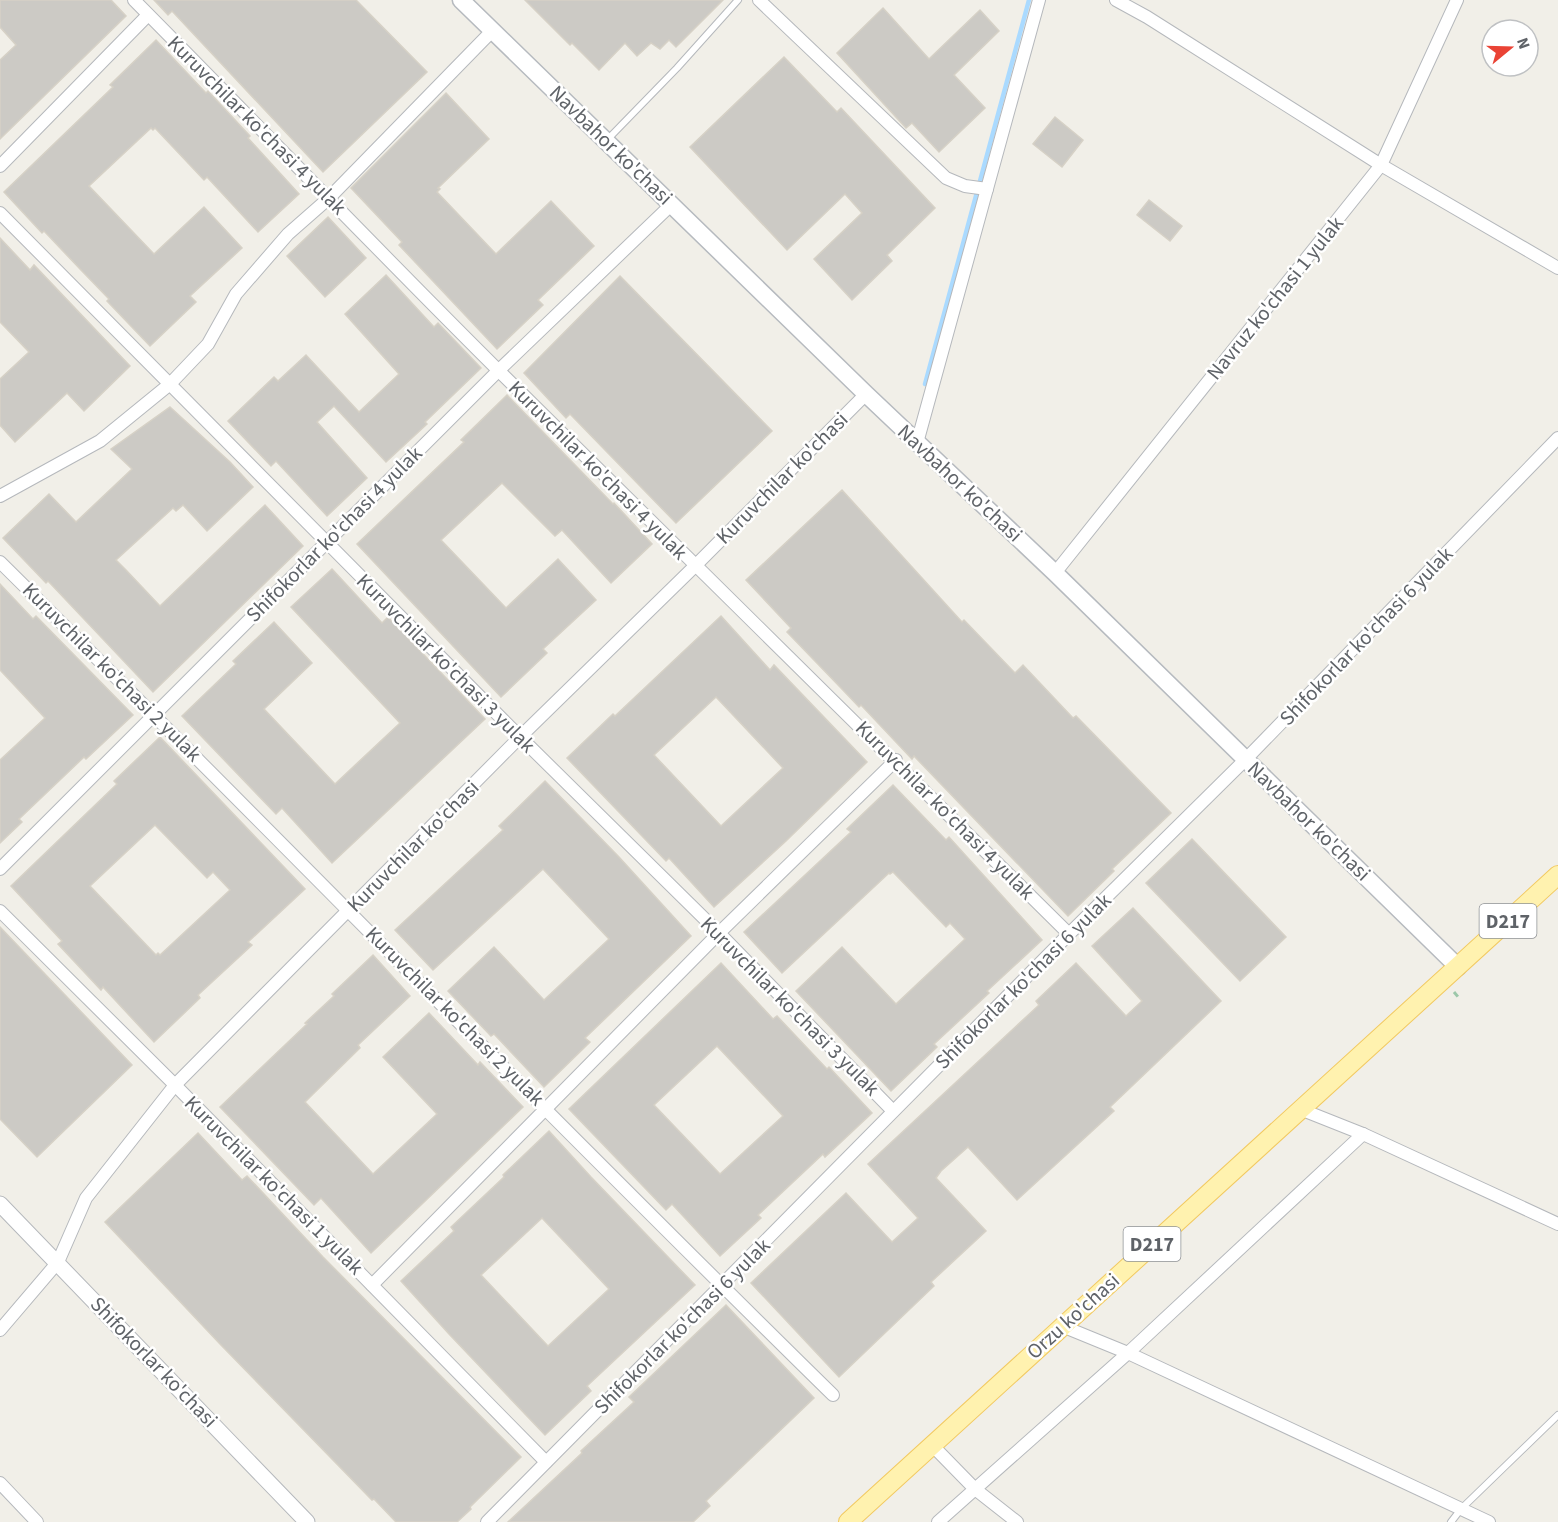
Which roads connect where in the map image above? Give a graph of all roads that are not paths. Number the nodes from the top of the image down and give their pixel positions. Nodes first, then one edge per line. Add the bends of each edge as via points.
1 (134, 0) edge
2 (461, 0) edge
3 (738, 0) edge
4 (759, 0) edge
5 (1039, 0) edge
6 (1116, 0) edge
7 (1457, 0) edge
8 (148, 15) junction
9 (493, 30) junction
10 (607, 140) junction
11 (1381, 165) junction
12 (0, 166) edge
13 (983, 189) junction
14 (329, 198) junction
15 (672, 204) junction
16 (0, 213) edge
17 (1558, 268) edge
18 (498, 371) junction
19 (170, 384) junction
20 (866, 394) junction
21 (1558, 438) edge
22 (917, 443) junction
23 (0, 496) edge
24 (326, 542) junction
25 (0, 561) edge
26 (695, 566) junction
27 (1055, 573) junction
28 (154, 713) junction
29 (520, 737) junction
30 (1246, 759) junction
31 (896, 760) junction
32 (0, 869) edge
33 (1558, 875) edge
34 (350, 910) junction
35 (0, 911) edge
36 (719, 933) junction
37 (1069, 934) junction
38 (1458, 967) junction
39 (175, 1085) junction
40 (546, 1108) junction
41 (1300, 1109) junction
42 (893, 1111) junction
43 (1363, 1134) junction
44 (0, 1204) edge
45 (1558, 1224) edge
46 (58, 1262) junction
47 (372, 1285) junction
48 (722, 1286) junction
49 (1062, 1326) junction
50 (0, 1330) edge
51 (1128, 1353) junction
52 (833, 1395) dead end
53 (1558, 1415) edge
54 (932, 1445) junction
55 (546, 1462) junction
56 (0, 1483) edge
57 (975, 1489) junction
58 (1461, 1509) junction
59 (37, 1522) edge
60 (307, 1522) edge
61 (487, 1522) edge
62 (848, 1522) edge
63 (938, 1522) edge
64 (1017, 1522) edge
65 (1451, 1522) edge
66 (1489, 1522) edge

1 - 8 street, Kuruvchilar ko'chasi 4 yulak
2 - 9 main road, Navbahor ko'chasi
3 - 10 lane
4 - 13 street via 946,178
5 - 13 street
6 - 11 street
7 - 11 street, Navruz ko'chasi 1 yulak
8 - 12 street
8 - 14 street, Kuruvchilar ko'chasi 4 yulak
9 - 10 main road, Navbahor ko'chasi
9 - 14 street
10 - 15 main road, Navbahor ko'chasi
11 - 17 street
11 - 27 street, Navruz ko'chasi 1 yulak
13 - 22 street
14 - 18 street, Kuruvchilar ko'chasi 4 yulak
14 - 19 street via 288,234 236,294 208,344
15 - 18 street, Shifokorlar ko'chasi 4 yulak
15 - 20 main road, Navbahor ko'chasi
16 - 19 street, Kuruvchilar ko'chasi 3 yulak
18 - 24 street, Shifokorlar ko'chasi 4 yulak
18 - 26 street, Kuruvchilar ko'chasi 4 yulak
19 - 23 street via 100,441
19 - 24 street, Kuruvchilar ko'chasi 3 yulak
20 - 22 main road, Navbahor ko'chasi
20 - 26 street, Kuruvchilar ko'chasi
21 - 30 street, Shifokorlar ko'chasi 6 yulak
22 - 27 main road, Navbahor ko'chasi
24 - 28 street, Shifokorlar ko'chasi 4 yulak
24 - 29 street, Kuruvchilar ko'chasi 3 yulak
25 - 28 street, Kuruvchilar ko'chasi 2 yulak
26 - 29 street, Kuruvchilar ko'chasi
26 - 31 street, Kuruvchilar ko'chasi 4 yulak
27 - 30 main road, Navbahor ko'chasi
28 - 32 street, Shifokorlar ko'chasi 4 yulak
28 - 34 street, Kuruvchilar ko'chasi 2 yulak
29 - 34 street, Kuruvchilar ko'chasi
29 - 36 street, Kuruvchilar ko'chasi 3 yulak
30 - 37 street, Shifokorlar ko'chasi 6 yulak
30 - 38 main road, Navbahor ko'chasi
31 - 36 street
31 - 37 street, Kuruvchilar ko'chasi 4 yulak
33 - 38 main road, D217
34 - 39 street, Kuruvchilar ko'chasi
34 - 40 street, Kuruvchilar ko'chasi 2 yulak
35 - 39 street, Kuruvchilar ko'chasi 1 yulak
36 - 40 street
36 - 42 street, Kuruvchilar ko'chasi 3 yulak
37 - 42 street, Shifokorlar ko'chasi 6 yulak
38 - 41 main road, Orzu ko'chasi / D217
39 - 46 street, Kuruvchilar ko'chasi via 86,1198
39 - 47 street, Kuruvchilar ko'chasi 1 yulak
40 - 47 street
40 - 48 street, Kuruvchilar ko'chasi 2 yulak
41 - 43 street
41 - 49 main road, Orzu ko'chasi / D217
42 - 48 street, Shifokorlar ko'chasi 6 yulak
43 - 45 street
43 - 51 street
44 - 46 street, Shifokorlar ko'chasi
46 - 50 street, Kuruvchilar ko'chasi
46 - 60 street, Shifokorlar ko'chasi
47 - 55 street, Kuruvchilar ko'chasi 1 yulak
48 - 52 street, Kuruvchilar ko'chasi 2 yulak
48 - 55 street, Shifokorlar ko'chasi 6 yulak
49 - 51 street
49 - 54 main road, Orzu ko'chasi / D217
51 - 57 street
51 - 58 street
53 - 58 lane
54 - 57 street
54 - 62 main road, Orzu ko'chasi / D217
55 - 61 street, Shifokorlar ko'chasi 6 yulak
56 - 59 street
57 - 63 street
57 - 64 street
58 - 65 lane
58 - 66 street

